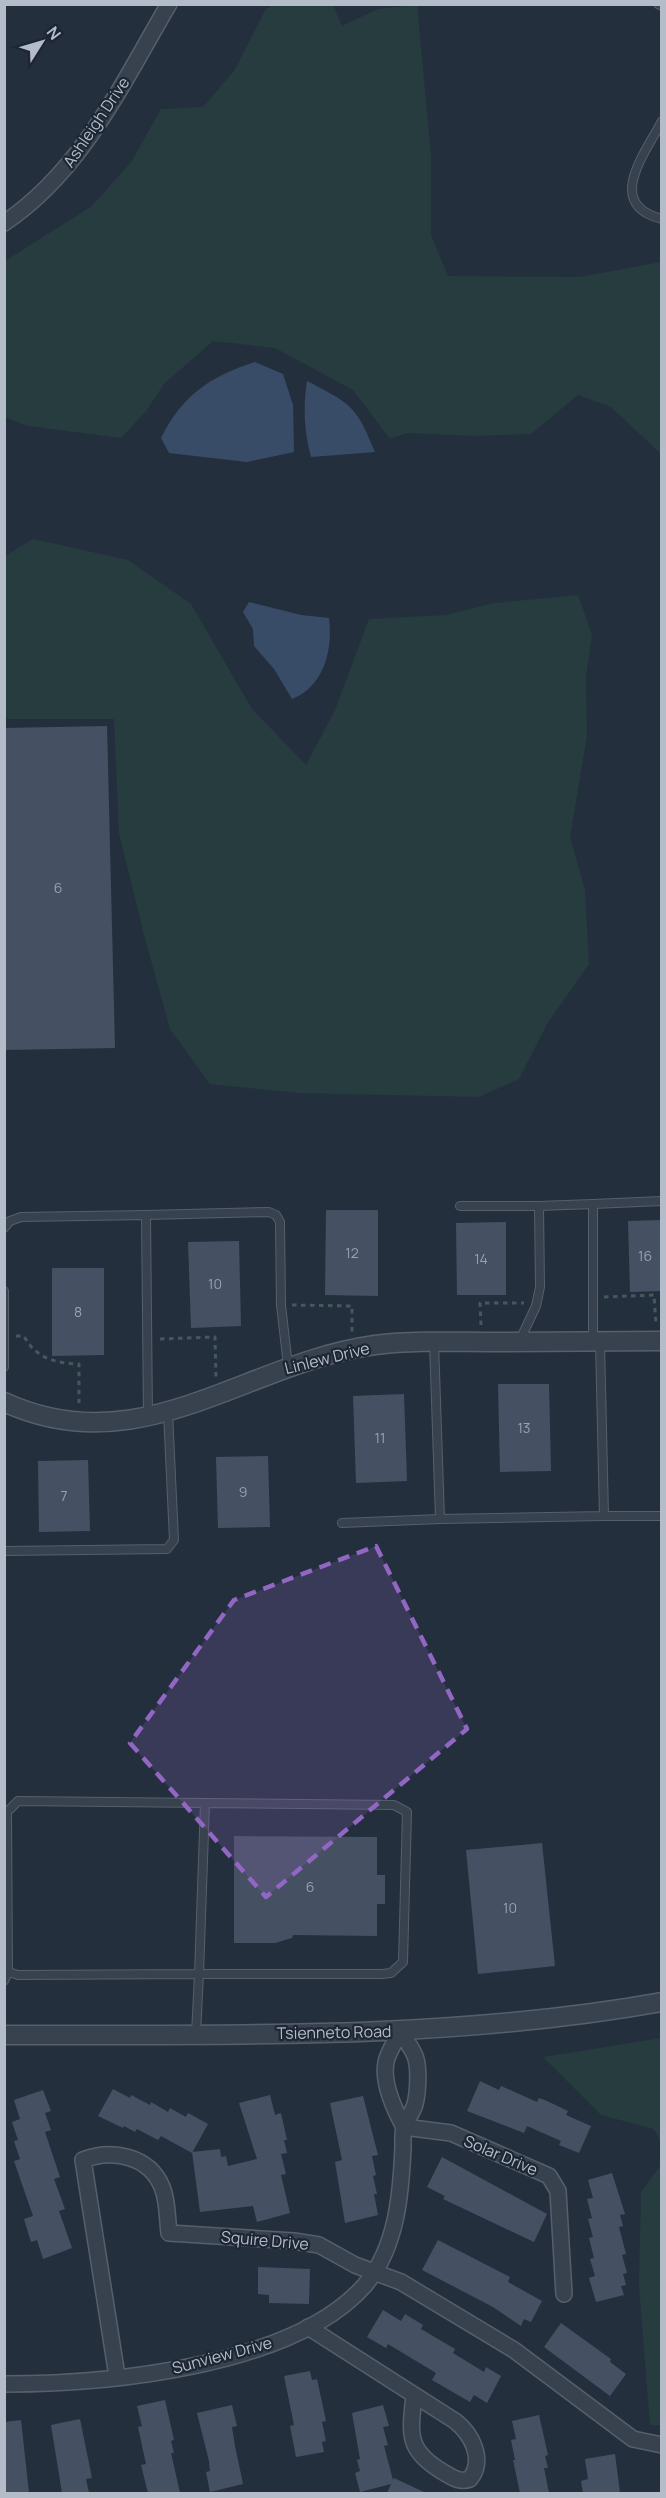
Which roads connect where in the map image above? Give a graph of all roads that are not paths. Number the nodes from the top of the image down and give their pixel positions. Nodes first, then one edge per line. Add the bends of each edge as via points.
1 (169, 4) edge
2 (662, 121) edge
3 (662, 219) edge
4 (4, 223) edge
5 (662, 1201) edge
6 (593, 1204) junction
7 (460, 1206) dead end
8 (539, 1206) junction
9 (146, 1215) junction
10 (4, 1228) edge
11 (4, 1290) edge
12 (659, 1335) edge
13 (5, 1336) edge
14 (597, 1341) junction
15 (434, 1342) junction
16 (520, 1342) junction
17 (288, 1366) junction
18 (4, 1367) edge
19 (4, 1402) edge
20 (168, 1413) junction
21 (148, 1417) junction
22 (604, 1516) junction
23 (662, 1516) edge
24 (440, 1519) junction
25 (342, 1524) dead end
26 (4, 1551) edge
27 (205, 1803) junction
28 (8, 1972) junction
29 (199, 1974) junction
30 (4, 1980) edge
31 (662, 2002) edge
32 (400, 2031) junction
33 (196, 2034) junction
34 (4, 2035) edge
35 (404, 2127) junction
36 (374, 2272) junction
37 (564, 2294) dead end
38 (309, 2327) junction
39 (117, 2376) junction
40 (4, 2384) edge
41 (414, 2395) junction
42 (662, 2445) edge

1 - 4 street, Ashleigh Drive via 111,104 70,164 47,189
2 - 3 lane via 632,179 630,195 637,207
5 - 6 lane
6 - 8 lane
6 - 14 lane
7 - 8 lane
8 - 16 lane via 540,1287
9 - 10 lane via 21,1217
9 - 17 lane via 276,1215 280,1222 281,1305
9 - 21 lane
11 - 13 lane
12 - 14 street, Linlew Drive
13 - 18 lane
14 - 16 street, Linlew Drive
14 - 22 lane
15 - 16 street, Linlew Drive
15 - 17 street, Linlew Drive via 351,1349
15 - 24 lane
17 - 20 street, Linlew Drive
19 - 21 street, Linlew Drive via 30,1413 79,1422
20 - 21 street, Linlew Drive
20 - 26 lane via 174,1540 167,1549
22 - 23 lane
22 - 24 lane
24 - 25 lane
27 - 28 lane via 18,1801 8,1812
27 - 29 lane
27 - 29 lane via 394,1805 407,1812 403,1962 391,1973 382,1974
28 - 29 lane
28 - 30 lane
29 - 33 lane
31 - 32 street, Tsienneto Road via 534,2022
32 - 33 street, Tsienneto Road
32 - 35 street, Sunview Drive via 386,2062 395,2112
32 - 35 street, Sunview Drive via 416,2059 416,2102
33 - 34 street, Tsienneto Road
35 - 36 street, Sunview Drive via 398,2208 392,2233
35 - 37 street, Solar Drive via 451,2133 549,2176 558,2191
36 - 38 street, Sunview Drive via 343,2304
36 - 39 street, Squire Drive via 305,2242 169,2233 162,2187 145,2166 113,2153 83,2160
36 - 42 street, Squire Drive via 401,2282 501,2341 633,2439
38 - 39 street, Sunview Drive via 207,2363
38 - 41 street
39 - 40 street, Sunview Drive
41 - 41 street via 411,2436 418,2453 458,2480 470,2479 476,2461 470,2436 455,2421

